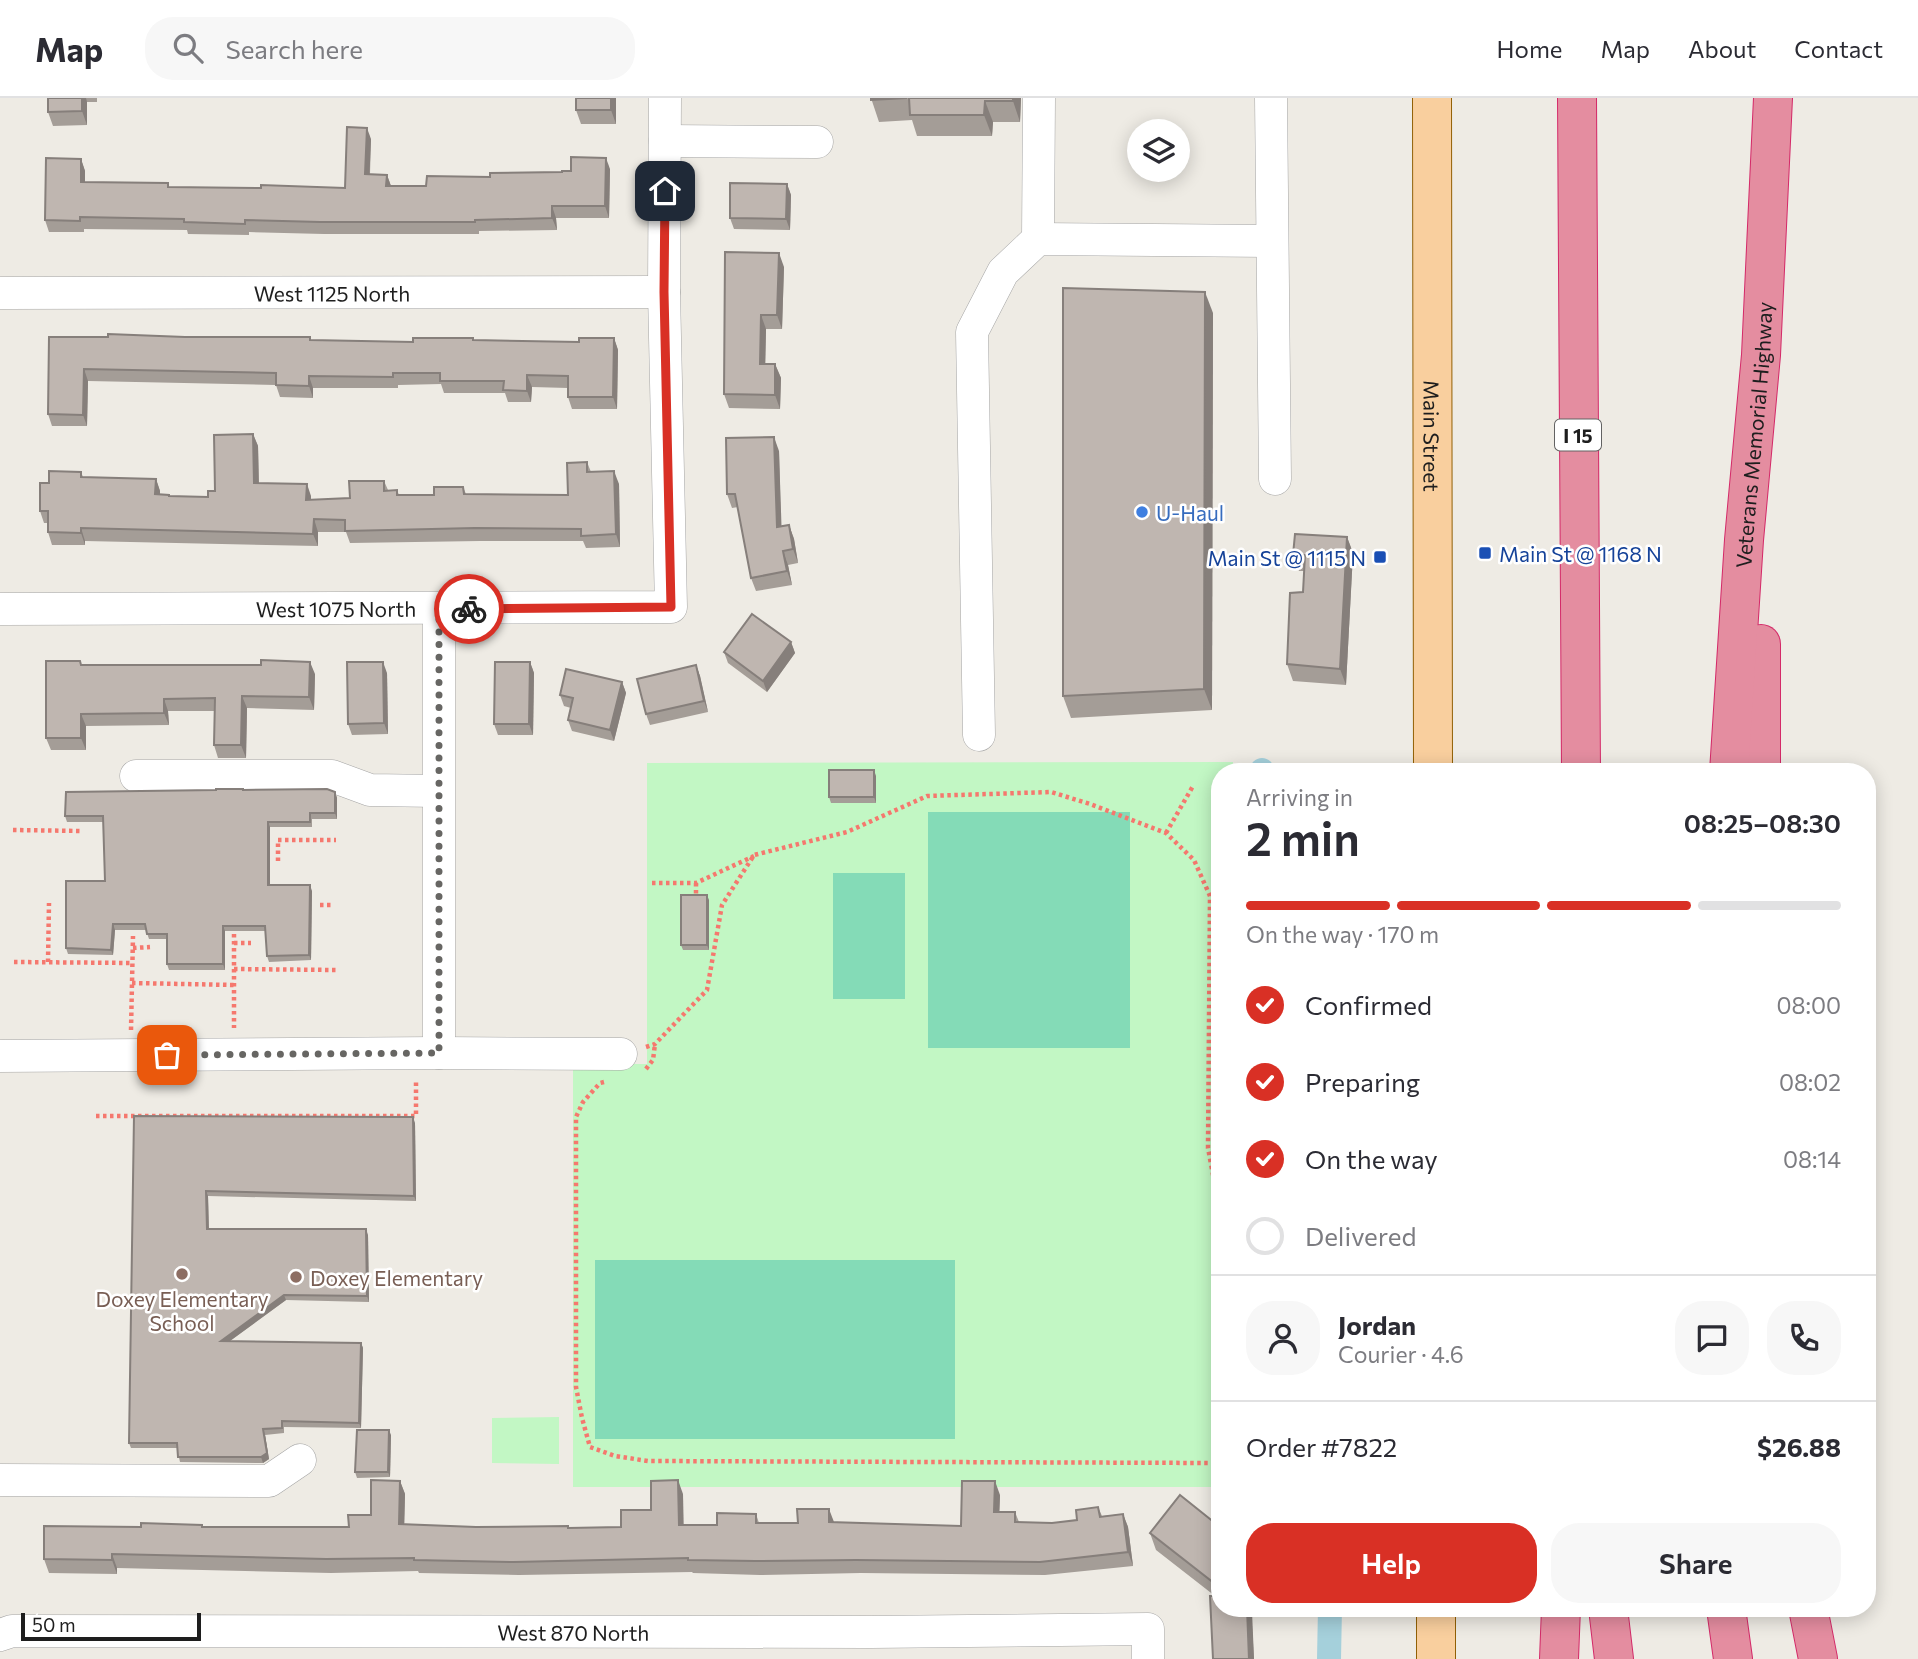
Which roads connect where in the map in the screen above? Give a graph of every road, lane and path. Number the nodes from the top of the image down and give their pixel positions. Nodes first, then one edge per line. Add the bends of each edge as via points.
1 (665, 98) edge
2 (1039, 98) edge
3 (1272, 98) edge
4 (1432, 98) edge
5 (1577, 98) edge
6 (1773, 98) edge
7 (665, 141) junction
8 (817, 142) dead end
9 (1038, 239) junction
10 (1272, 241) junction
11 (664, 292) junction
12 (0, 293) edge
13 (1761, 355) junction
14 (1275, 479) dead end
15 (0, 609) edge
16 (439, 609) junction
17 (979, 735) dead end
18 (1433, 763) edge
19 (1581, 763) edge
20 (1730, 763) edge
21 (1761, 763) edge
22 (136, 776) dead end
23 (1193, 786) dead end
24 (438, 791) junction
25 (13, 830) dead end
26 (81, 831) dead end
27 (1166, 833) junction
28 (336, 840) dead end
29 (754, 855) junction
30 (278, 861) dead end
31 (652, 883) dead end
32 (696, 883) junction
33 (696, 900) edge
34 (49, 903) dead end
35 (320, 905) dead end
36 (334, 905) dead end
37 (234, 933) edge
38 (133, 936) dead end
39 (234, 943) junction
40 (251, 943) dead end
41 (150, 947) dead end
42 (133, 948) junction
43 (13, 962) dead end
44 (48, 962) junction
45 (132, 963) junction
46 (234, 970) junction
47 (336, 970) dead end
48 (132, 983) junction
49 (234, 985) junction
50 (131, 1035) dead end
51 (234, 1036) dead end
52 (439, 1053) junction
53 (0, 1056) edge
54 (624, 1069) junction
55 (416, 1081) dead end
56 (96, 1116) dead end
57 (1211, 1165) edge
58 (300, 1460) dead end
59 (1211, 1462) edge
60 (0, 1480) edge
61 (1436, 1617) edge
62 (1561, 1617) edge
63 (1609, 1617) edge
64 (1727, 1617) edge
65 (1810, 1617) edge
66 (0, 1636) edge
67 (1148, 1644) edge
68 (577, 1645) edge
69 (277, 1646) edge
70 (871, 1646) edge
71 (1436, 1659) edge
72 (1559, 1659) edge
73 (1614, 1659) edge
74 (1733, 1659) edge
75 (1818, 1659) edge

1 - 7 street
2 - 9 street
3 - 10 street
4 - 18 main road, Main Street
5 - 19 highway, I 15
6 - 13 highway, Veterans Memorial Highway
7 - 8 street
7 - 11 street
9 - 10 street
9 - 17 street via 1003,272 972,332
10 - 14 street
11 - 12 street, West 1125 North
11 - 16 street, West 1075 North via 671,607
13 - 20 highway, Veterans Memorial Highway
13 - 21 highway
15 - 16 street, West 1075 North
16 - 24 street
22 - 24 street via 332,776 370,790
23 - 27 path
24 - 52 street
25 - 26 path
27 - 29 path via 1051,792 927,796 847,832
27 - 57 path via 1194,860 1210,896
28 - 30 path via 278,840
29 - 32 path
29 - 54 path via 722,905 707,990 655,1044 653,1060
31 - 32 path
32 - 33 path
34 - 44 path
35 - 36 path
37 - 39 path
38 - 42 path
39 - 40 path
39 - 46 path
41 - 42 path
42 - 45 path
43 - 44 path
44 - 45 path
45 - 48 path
46 - 47 path
46 - 49 path
48 - 49 path
48 - 50 path
49 - 51 path
52 - 53 street
52 - 54 street
54 - 59 path via 600,1083 576,1116 576,1387 590,1447 648,1461
55 - 56 path via 416,1116
58 - 60 street via 269,1481
61 - 71 main road
62 - 72 highway
63 - 73 highway
64 - 74 highway
65 - 75 highway
66 - 69 street, West 870 North via 12,1631
67 - 70 street, West 870 North
68 - 69 street, West 870 North
68 - 70 street, West 870 North

